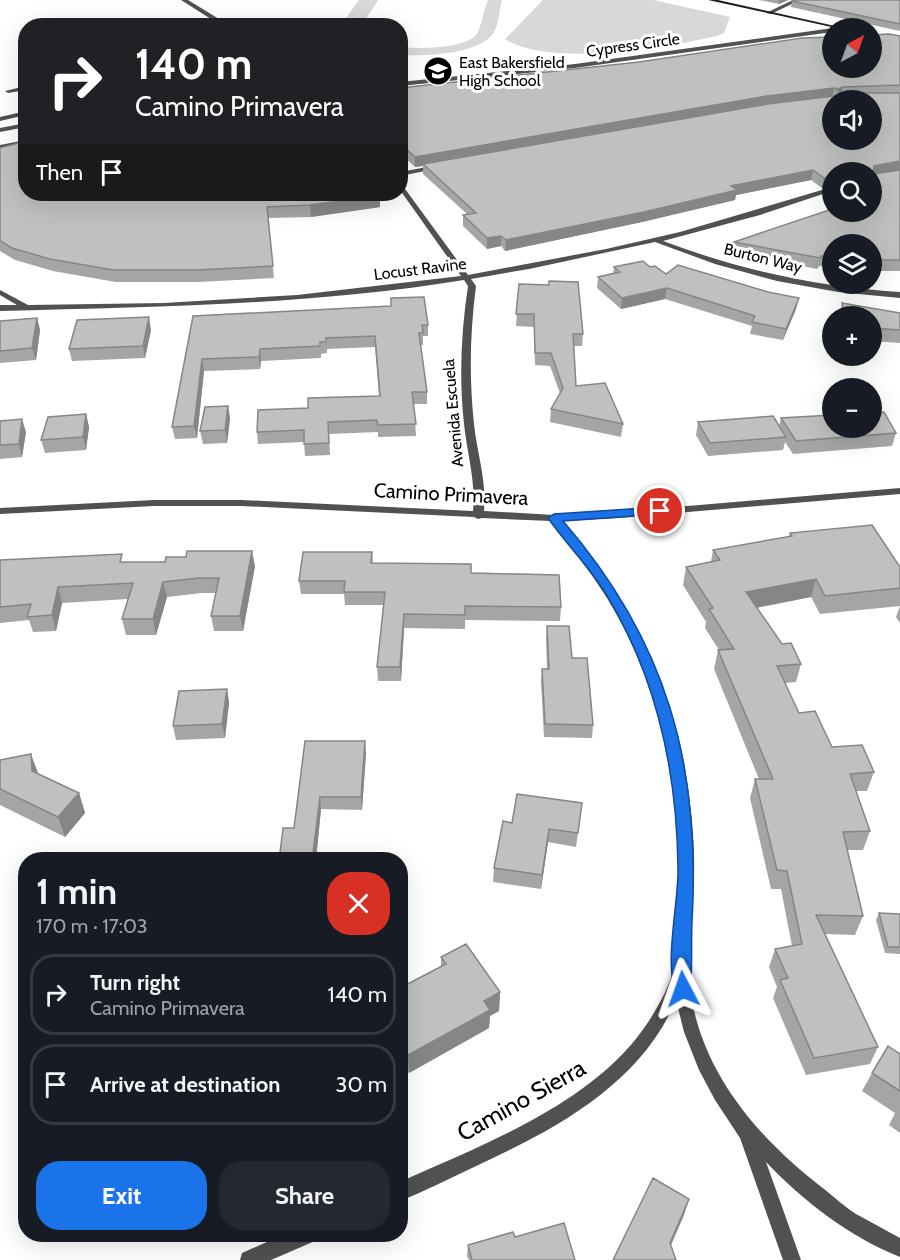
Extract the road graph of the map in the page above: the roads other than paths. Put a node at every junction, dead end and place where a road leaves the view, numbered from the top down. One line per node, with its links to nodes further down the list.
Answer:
1 (184, 0): 5 (street)
2 (711, 0): 4 (street)
3 (797, 0): 4 (street)
4 (769, 13): 6 (street)
5 (214, 18)
6 (822, 24)
7 (822, 31): 8 (street, Cypress Circle)
8 (408, 83)
9 (18, 90): 10 (street)
10 (8, 92)
11 (18, 115): 12 (street)
12 (0, 119)
13 (18, 127): 14 (street)
14 (0, 130)
15 (18, 144): 16 (street)
16 (0, 147)
17 (448, 165): 18 (street)
18 (408, 172)
19 (822, 192): 21 (street, Locust Ravine)
20 (408, 195): 22 (street, Avenida Escuela)
21 (659, 242): 22 (street, Locust Ravine); 24 (street, Burton Way)
22 (466, 278): 25 (street, Locust Ravine); 29 (street, Avenida Escuela)
23 (0, 292): 25 (street)
24 (900, 295)
25 (27, 307): 26 (street, Locust Ravine)
26 (0, 308)
27 (900, 491): 30 (street, Camino Primavera)
28 (0, 511): 29 (street, Camino Primavera)
29 (478, 516): 30 (street, Camino Primavera)
30 (554, 518): 31 (street)
31 (681, 968): 32 (street); 33 (street, Camino Sierra)
32 (744, 1127): 35 (street); 37 (street)
33 (408, 1187)
34 (290, 1242): 36 (street)
35 (900, 1248)
36 (249, 1260)
37 (792, 1260)

